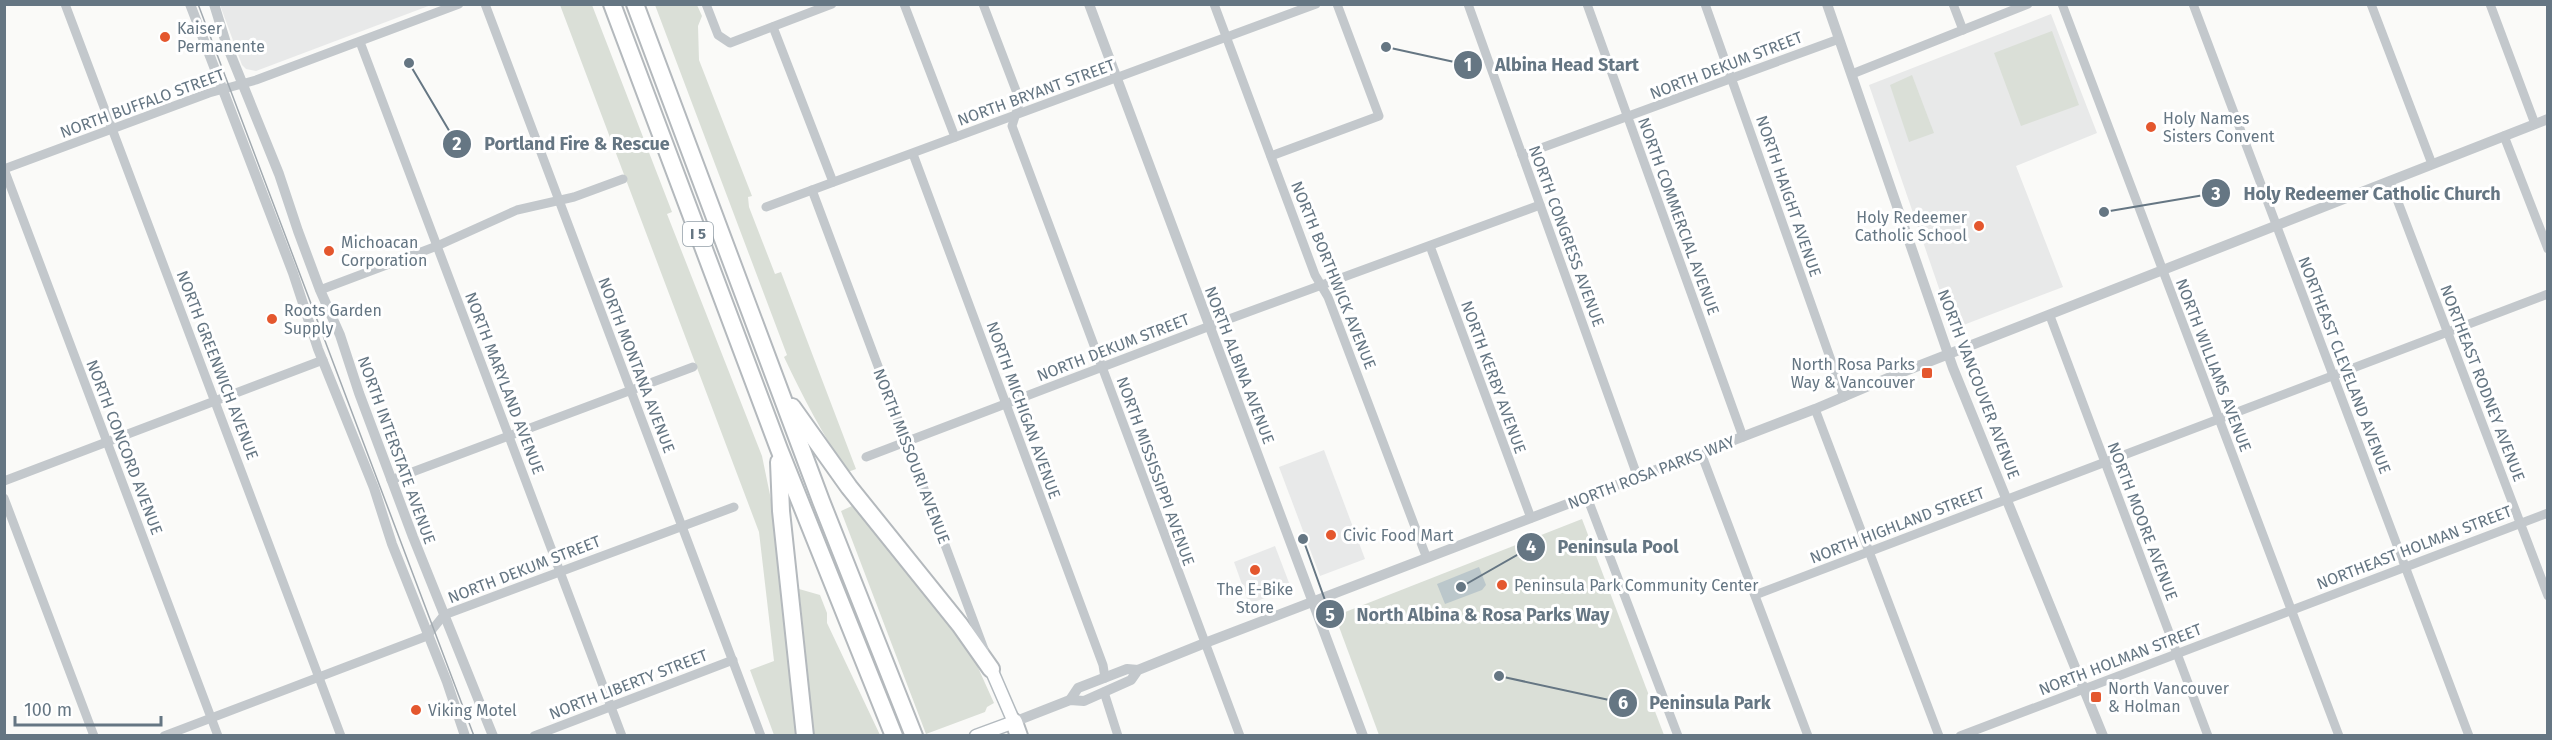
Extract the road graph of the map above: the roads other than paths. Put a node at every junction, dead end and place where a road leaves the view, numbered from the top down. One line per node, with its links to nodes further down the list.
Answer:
1 (65, 4): 43 (street, NORTH GREENWICH AVENUE)
2 (190, 4): 38 (street)
3 (214, 4): 37 (street, NORTH INTERSTATE AVENUE)
4 (459, 4): 33 (street, NORTH BUFFALO STREET)
5 (484, 4): 55 (street, NORTH MONTANA AVENUE)
6 (601, 4): 27 (highway)
7 (635, 4): 30 (highway, I 5)
8 (640, 4): 30 (highway)
9 (706, 4): 28 (street)
10 (832, 4): 28 (street)
11 (904, 4): 45 (street)
12 (983, 4): 39 (street, NORTH MISSISSIPPI AVENUE)
13 (1089, 4): 35 (street, NORTH ALBINA AVENUE)
14 (1214, 4): 31 (street, NORTH BORTHWICK AVENUE)
15 (1316, 4): 31 (street, NORTH BRYANT STREET)
16 (1337, 4): 48 (street)
17 (1468, 4): 47 (street, NORTH CONGRESS AVENUE)
18 (1587, 4): 40 (street, NORTH COMMERCIAL AVENUE)
19 (1705, 4): 36 (street, NORTH HAIGHT AVENUE)
20 (1827, 4): 32 (street, NORTH VANCOUVER AVENUE)
21 (1953, 4): 29 (street)
22 (2028, 4): 29 (street)
23 (2062, 4): 62 (street, NORTH WILLIAMS AVENUE)
24 (2193, 4): 58 (street, NORTHEAST CLEVELAND AVENUE)
25 (2371, 4): 49 (street)
26 (2490, 4): 42 (street)
27 (615, 12): 85 (highway, I 5)
28 (773, 27): 53 (street)
29 (1963, 30): 34 (street)
30 (645, 31): 75 (highway, I 5)
31 (1227, 38): 35 (street, NORTH BRYANT STREET); 48 (street, NORTH BORTHWICK AVENUE)
32 (1839, 39): 34 (street, NORTH VANCOUVER AVENUE); 36 (street, NORTH DEKUM STREET)
33 (360, 42): 37 (street, NORTH BUFFALO STREET); 59 (street, NORTH MARYLAND AVENUE)
34 (1852, 74): 69 (street, NORTH VANCOUVER AVENUE)
35 (1117, 78): 39 (street, NORTH BRYANT STREET); 67 (street, NORTH ALBINA AVENUE)
36 (1731, 78): 40 (street, NORTH DEKUM STREET); 76 (street, NORTH HAIGHT AVENUE)
37 (243, 84): 38 (street, NORTH BUFFALO STREET); 64 (street, NORTH INTERSTATE AVENUE)
38 (222, 89): 43 (street, NORTH BUFFALO STREET); 70 (street)
39 (1015, 115): 45 (street, NORTH BRYANT STREET); 72 (street, NORTH MISSISSIPPI AVENUE)
40 (1628, 117): 47 (street, NORTH DEKUM STREET); 82 (street, NORTH COMMERCIAL AVENUE)
41 (2547, 119): 42 (street, NORTH ROSA PARKS WAY)
42 (2535, 124): 44 (street, NORTH ROSA PARKS WAY)
43 (113, 129): 50 (street, NORTH BUFFALO STREET); 77 (street, NORTH GREENWICH AVENUE)
44 (2504, 136): 49 (street, NORTH ROSA PARKS WAY); 61 (street)
45 (955, 137): 46 (street, NORTH BRYANT STREET)
46 (913, 154): 53 (street, NORTH BRYANT STREET); 78 (street, NORTH MICHIGAN AVENUE)
47 (1522, 155): 56 (street, NORTH CONGRESS AVENUE)
48 (1271, 156): 63 (street, NORTH BORTHWICK AVENUE)
49 (2432, 164): 52 (street, NORTH ROSA PARKS WAY)
50 (5, 169): 84 (street, NORTH CONCORD AVENUE)
51 (623, 179): 55 (street)
52 (2390, 181): 58 (street, NORTH ROSA PARKS WAY); 68 (street, NORTHEAST RODNEY AVENUE)
53 (833, 182): 54 (street, NORTH BRYANT STREET)
54 (812, 190): 57 (street, NORTH BRYANT STREET); 83 (street, NORTH MISSOURI AVENUE)
55 (559, 200): 59 (street); 74 (street, NORTH MONTANA AVENUE)
56 (1540, 205): 60 (street, NORTH DEKUM STREET); 89 (street, NORTH CONGRESS AVENUE)
57 (766, 207)
58 (2276, 225): 62 (street, NORTH ROSA PARKS WAY); 73 (street, NORTHEAST CLEVELAND AVENUE)
59 (438, 246): 64 (street); 81 (street, NORTH MARYLAND AVENUE)
60 (1430, 246): 63 (street, NORTH DEKUM STREET); 97 (street, NORTH KERBY AVENUE)
61 (2547, 249)
62 (2163, 272): 66 (street, NORTH ROSA PARKS WAY); 80 (street, NORTH WILLIAMS AVENUE)
63 (1321, 285): 67 (street, NORTH DEKUM STREET); 101 (street, NORTH BORTHWICK AVENUE)
64 (320, 290): 90 (street, NORTH INTERSTATE AVENUE)
65 (2547, 294): 68 (street, NORTH HIGHLAND STREET)
66 (2050, 316): 69 (street, NORTH ROSA PARKS WAY); 88 (street, NORTH MOORE AVENUE)
67 (1210, 326): 72 (street, NORTH DEKUM STREET); 106 (street, NORTH ALBINA AVENUE)
68 (2448, 332): 73 (street, NORTH HIGHLAND STREET); 98 (street, NORTHEAST RODNEY AVENUE)
69 (1948, 354): 76 (street, NORTH ROSA PARKS WAY); 94 (street, NORTH VANCOUVER AVENUE)
70 (323, 360): 77 (street); 109 (street)
71 (693, 367): 74 (street)
72 (1101, 368): 78 (street, NORTH DEKUM STREET); 110 (street, NORTH MISSISSIPPI AVENUE)
73 (2334, 376): 80 (street, NORTH HIGHLAND STREET); 102 (street, NORTHEAST CLEVELAND AVENUE)
74 (631, 390): 81 (street); 99 (street, NORTH MONTANA AVENUE)
75 (780, 392): 113 (highway); 134 (highway, I 5)
76 (1844, 397): 79 (street, NORTH ROSA PARKS WAY)
77 (216, 401): 84 (street); 115 (street, NORTH GREENWICH AVENUE)
78 (1006, 405): 83 (street, NORTH DEKUM STREET); 116 (street, NORTH MICHIGAN AVENUE)
79 (1815, 409): 82 (street, NORTH ROSA PARKS WAY); 100 (street)
80 (2219, 419): 88 (street, NORTH HIGHLAND STREET); 107 (street, NORTH WILLIAMS AVENUE)
81 (508, 436): 90 (street); 103 (street, NORTH MARYLAND AVENUE)
82 (1743, 437): 86 (street, NORTH ROSA PARKS WAY)
83 (907, 441): 87 (street, NORTH DEKUM STREET); 113 (street, NORTH MISSOURI AVENUE)
84 (108, 442): 91 (street); 121 (street, NORTH CONCORD AVENUE)
85 (779, 449): 132 (highway); 133 (highway, I 5)
86 (1701, 453): 89 (street, NORTH ROSA PARKS WAY); 104 (street)
87 (866, 457)
88 (2105, 462): 94 (street, NORTH HIGHLAND STREET); 111 (street, NORTH MOORE AVENUE)
89 (1638, 478): 92 (street, NORTH ROSA PARKS WAY)
90 (391, 480): 108 (street, NORTH INTERSTATE AVENUE)
91 (4, 481)
92 (1587, 497): 97 (street, NORTH ROSA PARKS WAY); 139 (street)
93 (4, 498): 123 (street)
94 (2008, 499): 100 (street, NORTH HIGHLAND STREET); 117 (street, NORTH VANCOUVER AVENUE)
95 (734, 507): 99 (street, NORTH DEKUM STREET)
96 (2547, 513): 98 (street, NORTHEAST HOLMAN STREET)
97 (1531, 518): 101 (street, NORTH ROSA PARKS WAY)
98 (2520, 523): 102 (street, NORTHEAST HOLMAN STREET); 105 (street, NORTHEAST RODNEY AVENUE)
99 (682, 526): 103 (street, NORTH DEKUM STREET); 112 (street, NORTH MONTANA AVENUE)
100 (1869, 551): 104 (street, NORTH HIGHLAND STREET); 141 (street)
101 (1426, 556): 106 (street, NORTH ROSA PARKS WAY)
102 (2406, 567): 107 (street, NORTHEAST HOLMAN STREET); 146 (street, NORTHEAST CLEVELAND AVENUE)
103 (560, 572): 108 (street, NORTH DEKUM STREET); 120 (street, NORTH MARYLAND AVENUE)
104 (1755, 595): 140 (street)
105 (2547, 596)
106 (1314, 603): 110 (street, NORTH ROSA PARKS WAY); 138 (street, NORTH ALBINA AVENUE)
107 (2291, 610): 111 (street, NORTH HOLMAN STREET); 145 (street, NORTH WILLIAMS AVENUE)
108 (444, 615): 109 (street, NORTH DEKUM STREET); 128 (street, NORTH INTERSTATE AVENUE)
109 (427, 636): 115 (street, NORTH DEKUM STREET); 127 (street)
110 (1204, 643): 114 (street, NORTH ROSA PARKS WAY); 137 (street, NORTH MISSISSIPPI AVENUE)
111 (2177, 653): 117 (street, NORTH HOLMAN STREET); 144 (street, NORTH MOORE AVENUE)
112 (733, 660): 120 (street, NORTH LIBERTY STREET); 131 (street, NORTH MONTANA AVENUE)
113 (991, 669): 122 (main road, NORTH MISSOURI AVENUE)
114 (1138, 670): 116 (street, NORTH ROSA PARKS WAY); 118 (street, NORTH ROSA PARKS WAY)
115 (319, 678): 121 (street, NORTH DEKUM STREET); 126 (street, NORTH GREENWICH AVENUE)
116 (1105, 678): 119 (street, NORTH ROSA PARKS WAY)
117 (2084, 688): 142 (street, NORTH HOLMAN STREET); 143 (street, NORTH VANCOUVER AVENUE)
118 (1104, 692): 119 (street, NORTH ROSA PARKS WAY); 136 (street)
119 (1070, 700): 122 (street, NORTH ROSA PARKS WAY)
120 (611, 706): 129 (street, NORTH LIBERTY STREET); 130 (street, NORTH MARYLAND AVENUE)
121 (211, 718): 124 (street, NORTH DEKUM STREET); 125 (street, NORTH CONCORD AVENUE)
122 (1016, 728): 135 (main road, NORTH ROSA PARKS WAY)
123 (94, 735)
124 (164, 735)
125 (218, 735)
126 (341, 735)
127 (465, 735)
128 (493, 735)
129 (534, 735)
130 (622, 735)
131 (761, 735)
132 (805, 735)
133 (894, 735)
134 (914, 735)
135 (976, 735)
136 (1118, 735)
137 (1240, 735)
138 (1364, 735)
139 (1678, 735)
140 (1808, 735)
141 (1939, 735)
142 (1959, 735)
143 (2103, 735)
144 (2208, 735)
145 (2339, 735)
146 (2469, 735)

